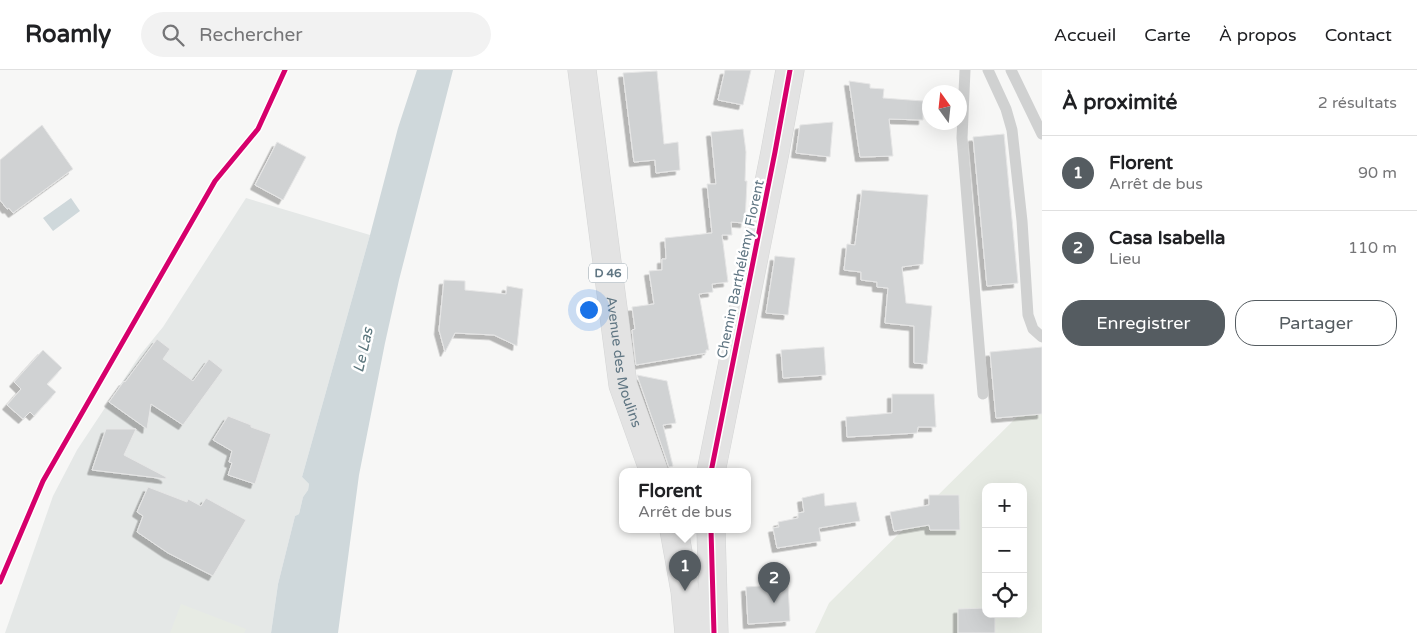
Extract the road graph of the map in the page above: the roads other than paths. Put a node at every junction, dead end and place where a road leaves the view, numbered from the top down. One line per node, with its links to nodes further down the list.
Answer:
1 (582, 70): 9 (main road, Avenue des Moulins / D 46)
2 (790, 70): 10 (main road, Chemin Barthélémy Florent)
3 (965, 70): 8 (lane)
4 (988, 70): 7 (lane)
5 (1011, 70): 6 (lane)
6 (1042, 134)
7 (1042, 337)
8 (983, 394)
9 (653, 468)
10 (712, 468)
11 (675, 533): 13 (main road)
12 (711, 533): 14 (main road)
13 (689, 633)
14 (714, 633)

